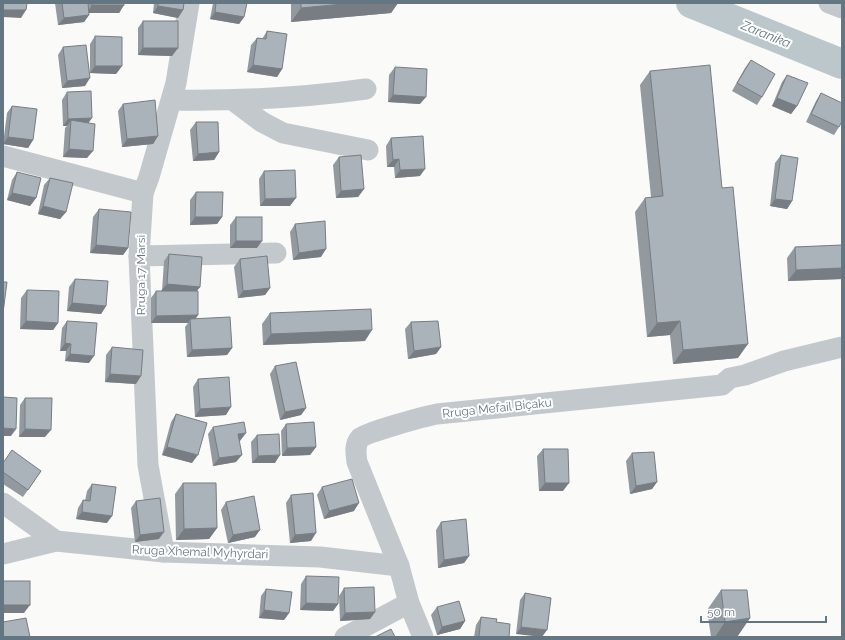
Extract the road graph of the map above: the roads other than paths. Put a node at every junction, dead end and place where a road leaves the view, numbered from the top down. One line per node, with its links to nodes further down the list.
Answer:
1 (189, 3): 5 (street, Rruga 17 Marsi)
2 (829, 3): 3 (street)
3 (842, 8)
4 (366, 89): 6 (street)
5 (172, 100): 6 (street); 9 (street, Rruga 17 Marsi)
6 (234, 101): 7 (street)
7 (368, 150)
8 (3, 156): 9 (street)
9 (143, 193): 11 (street, Rruga 17 Marsi)
10 (276, 253): 11 (street)
11 (139, 256): 15 (street, Rruga 17 Marsi)
12 (842, 347): 17 (street, Rruga Mefail Biçaku)
13 (3, 503): 14 (street)
14 (56, 541): 15 (street, Rruga Xhemal Myhyrdari); 16 (street, Rruga Xhemal Myhyrdari)
15 (164, 552): 17 (street, Rruga Xhemal Myhyrdari)
16 (3, 554)
17 (399, 566): 18 (street, Rruga Mefail Biçaku)
18 (408, 603): 19 (street); 20 (street, Rruga Mefail Biçaku)
19 (345, 637)
20 (423, 637)

